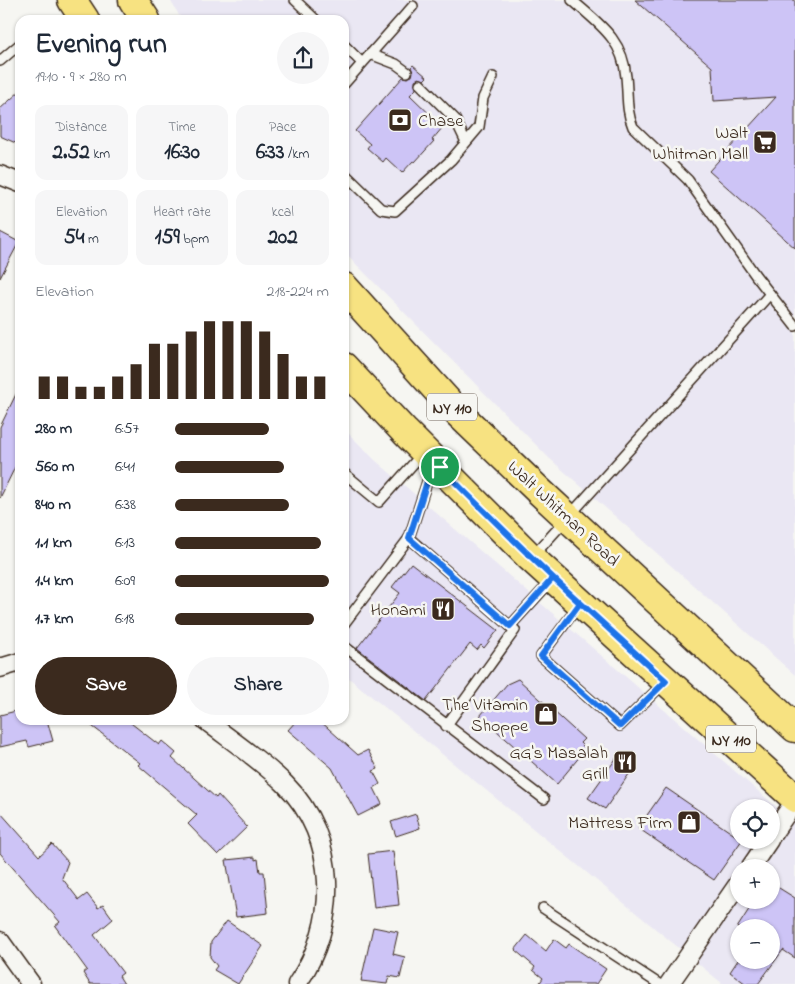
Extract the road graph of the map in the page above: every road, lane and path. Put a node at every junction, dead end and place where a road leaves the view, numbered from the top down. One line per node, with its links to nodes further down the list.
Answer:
1 (72, 0): 6 (main road)
2 (133, 0): 7 (main road)
3 (294, 0): 8 (lane)
4 (572, 0): 23 (lane)
5 (413, 6): 11 (lane)
6 (82, 15)
7 (143, 15)
8 (310, 15)
9 (15, 48): 12 (lane)
10 (349, 50): 13 (lane)
11 (370, 54): 13 (lane); 14 (lane)
12 (0, 61)
13 (362, 62): 16 (lane)
14 (407, 72)
15 (493, 77): 18 (lane)
16 (349, 78)
17 (420, 84): 18 (lane)
18 (466, 142): 20 (lane)
19 (0, 174): 21 (street)
20 (349, 179)
21 (15, 181)
22 (349, 293): 25 (main road, Walt Whitman Road / NY 110)
23 (770, 294): 26 (lane); 30 (lane)
24 (349, 301): 25 (main road)
25 (375, 324): 30 (main road, Walt Whitman Road / NY 110)
26 (795, 326)
27 (349, 372): 28 (main road, NY 110)
28 (432, 460): 29 (lane); 31 (lane); 32 (main road, NY 110)
29 (349, 477)
30 (568, 518): 32 (lane); 43 (main road, Walt Whitman Road / NY 110)
31 (409, 538): 35 (lane); 36 (lane)
32 (531, 558): 33 (main road, NY 110)
33 (553, 578): 34 (main road, NY 110); 36 (lane)
34 (580, 603): 40 (main road, NY 110); 40 (lane)
35 (349, 617)
36 (510, 626): 42 (lane)
37 (349, 650): 42 (lane)
38 (15, 664): 39 (street)
39 (0, 668)
40 (666, 681): 45 (main road, NY 110)
41 (211, 725): 51 (street)
42 (446, 726): 44 (lane)
43 (795, 728)
44 (544, 799)
45 (795, 800): 46 (street)
46 (780, 822)
47 (730, 896): 53 (street)
48 (543, 908): 52 (lane)
49 (0, 941): 50 (street)
50 (31, 984)
51 (297, 984)
52 (659, 984)
53 (669, 984)

